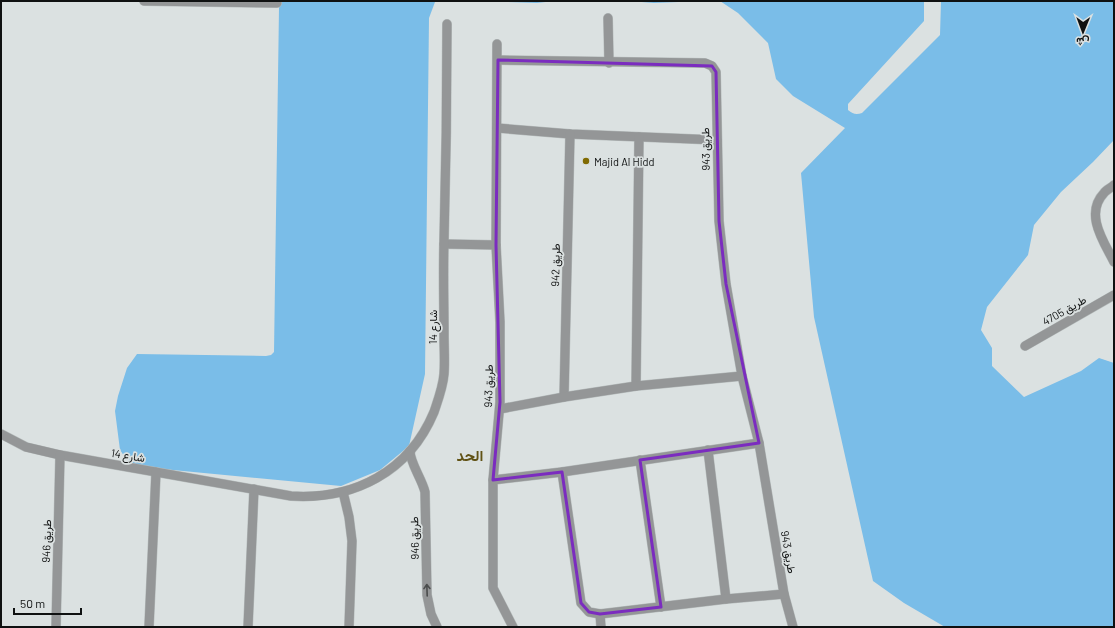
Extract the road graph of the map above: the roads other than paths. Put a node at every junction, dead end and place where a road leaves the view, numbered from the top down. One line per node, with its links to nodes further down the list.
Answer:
1 (144, 1): 2 (street)
2 (277, 3)
3 (608, 18): 7 (street)
4 (447, 24): 13 (street, شارع 14)
5 (497, 44): 6 (street, طريق 943)
6 (498, 60): 7 (street, طريق 943); 8 (street, طريق 943)
7 (609, 63): 11 (street, طريق 943)
8 (497, 128): 9 (street); 14 (street, طريق 943)
9 (570, 134): 10 (street); 20 (street, طريق 942)
10 (639, 137): 11 (street); 19 (street)
11 (717, 140): 18 (street, طريق 943)
12 (1114, 185): 15 (street)
13 (444, 244): 14 (street); 25 (street, شارع 14)
14 (496, 245): 21 (street, طريق 943)
15 (1114, 262)
16 (1114, 295): 17 (street, طريق 4705)
17 (1025, 346)
18 (742, 376): 19 (street); 23 (street, طريق 943)
19 (636, 386): 20 (street)
20 (564, 397): 21 (street)
21 (500, 409): 30 (street, طريق 943)
22 (1, 434): 26 (street, شارع 14)
23 (759, 443): 24 (street); 33 (street, طريق 943)
24 (708, 450): 27 (street); 34 (street)
25 (410, 451): 32 (street, شارع 14); 41 (street, طريق 946, one-way to 25)
26 (60, 455): 28 (street, شارع 14); 37 (street, طريق 946)
27 (640, 460): 29 (street); 35 (street)
28 (156, 472): 31 (street, شارع 14); 38 (street)
29 (562, 472): 30 (street); 36 (street)
30 (493, 480): 42 (street, طريق 943)
31 (254, 489): 32 (street, شارع 14); 39 (street)
32 (342, 492): 40 (street)
33 (784, 594): 34 (street); 44 (street, طريق 943)
34 (726, 598): 35 (street)
35 (661, 607): 36 (street)
36 (600, 614): 43 (street)
37 (56, 627)
38 (149, 627)
39 (248, 627)
40 (348, 627)
41 (437, 627)
42 (513, 627)
43 (601, 627)
44 (792, 627)

